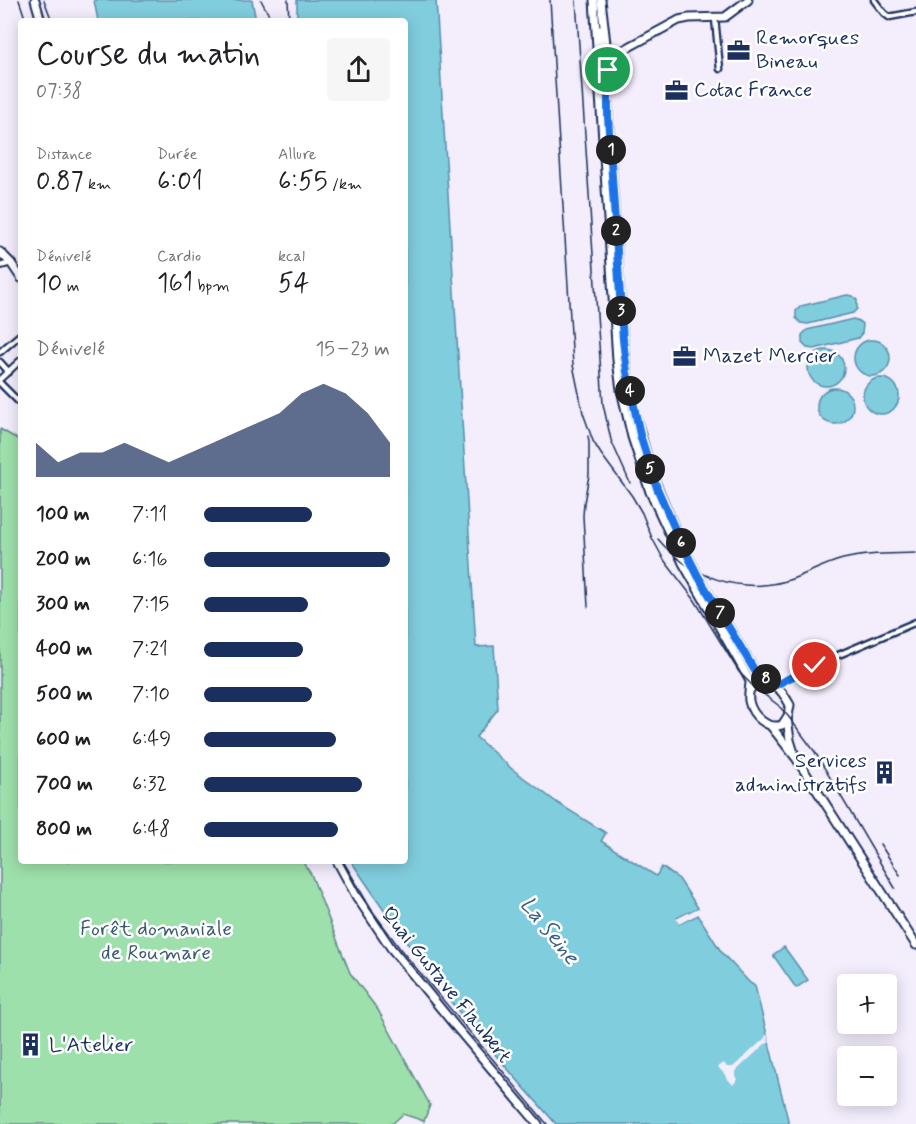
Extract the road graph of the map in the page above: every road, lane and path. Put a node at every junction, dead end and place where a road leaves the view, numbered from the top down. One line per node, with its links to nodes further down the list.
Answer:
1 (35, 0): 7 (main road)
2 (594, 0): 9 (main road)
3 (601, 0): 9 (main road)
4 (748, 0): 8 (main road)
5 (874, 0): 6 (street)
6 (916, 12)
7 (40, 18)
8 (713, 18): 9 (main road); 10 (street)
9 (603, 58): 19 (main road); 23 (main road)
10 (720, 69)
11 (0, 252): 12 (main road)
12 (10, 263): 13 (street); 14 (main road)
13 (0, 266)
14 (18, 274)
15 (18, 337): 16 (street)
16 (0, 352)
17 (0, 362): 20 (street)
18 (18, 363): 20 (street)
19 (618, 366): 23 (main road); 24 (main road)
20 (9, 372): 21 (street)
21 (0, 381): 22 (street)
22 (18, 401)
23 (635, 423): 24 (main road); 26 (main road)
24 (632, 437): 27 (main road)
25 (916, 622): 26 (street)
26 (772, 683): 27 (main road); 28 (main road)
27 (750, 690): 29 (main road)
28 (788, 718): 29 (main road); 30 (main road)
29 (771, 726): 30 (main road)
30 (796, 758): 32 (main road)
31 (339, 864): 33 (main road, Quai Gustave Flaubert)
32 (916, 945)
33 (538, 1124)

